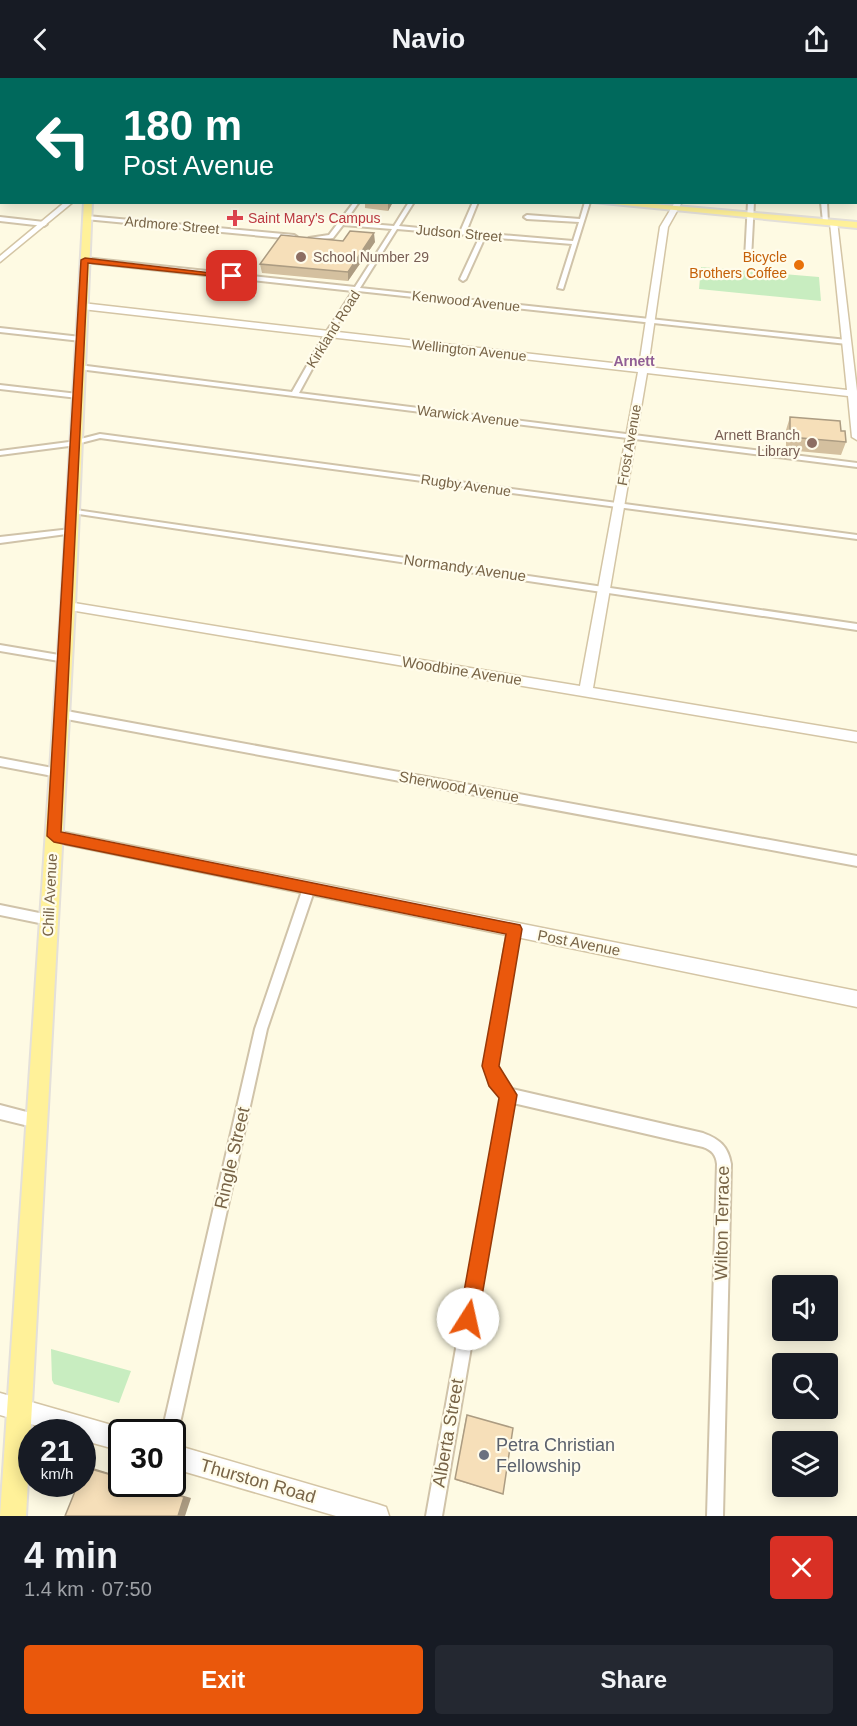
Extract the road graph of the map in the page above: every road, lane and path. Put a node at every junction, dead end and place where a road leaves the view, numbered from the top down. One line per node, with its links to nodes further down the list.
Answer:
1 (68, 204): 18 (street)
2 (88, 204): 13 (main road, Chili Avenue)
3 (356, 204): 17 (street)
4 (411, 204): 20 (street, Kirkland Road)
5 (476, 204): 21 (street)
6 (587, 204): 15 (street)
7 (637, 204): 10 (main road)
8 (752, 204): 11 (street)
9 (825, 204): 16 (street)
10 (677, 206): 11 (main road); 31 (street, Frost Avenue)
11 (751, 216): 16 (main road); 24 (street)
12 (526, 217): 15 (street)
13 (87, 218): 17 (street, Ardmore Street); 26 (main road, Chili Avenue)
14 (0, 219): 18 (street)
15 (582, 222): 23 (street)
16 (830, 222): 19 (main road); 35 (street)
17 (342, 223): 20 (street, Judson Street)
18 (44, 224): 25 (street)
19 (857, 225)
20 (396, 227): 21 (street, Judson Street); 29 (street, Kirkland Road)
21 (462, 234): 22 (street, Judson Street)
22 (483, 236): 23 (street, Judson Street); 27 (street)
23 (575, 243): 28 (street)
24 (748, 259)
25 (0, 260)
26 (85, 260): 29 (street, Kenwood Avenue); 30 (main road, Chili Avenue)
27 (463, 279)
28 (561, 288)
29 (358, 290): 31 (street, Kenwood Avenue); 33 (street, Kirkland Road)
30 (82, 306): 33 (street, Wellington Avenue); 34 (main road, Chili Avenue)
31 (649, 320): 35 (street, Kenwood Avenue); 37 (street, Frost Avenue)
32 (0, 330): 34 (street)
33 (328, 334): 37 (street, Wellington Avenue); 40 (street, Kirkland Road)
34 (81, 339): 36 (main road, Chili Avenue)
35 (847, 342): 39 (street)
36 (79, 368): 40 (street, Warwick Avenue); 41 (main road, Chili Avenue)
37 (643, 369): 39 (street, Wellington Avenue); 42 (street, Frost Avenue)
38 (0, 387): 41 (street)
39 (855, 393): 43 (street)
40 (294, 395): 42 (street, Warwick Avenue)
41 (78, 396): 44 (main road, Chili Avenue)
42 (631, 436): 46 (street, Warwick Avenue); 47 (street, Frost Avenue)
43 (857, 437)
44 (75, 441): 45 (street, Rugby Avenue); 47 (street, Rugby Avenue); 48 (main road, Chili Avenue)
45 (0, 453)
46 (857, 465)
47 (618, 506): 50 (street, Rugby Avenue); 52 (street, Frost Avenue)
48 (72, 511): 49 (main road, Chili Avenue); 52 (street, Normandy Avenue)
49 (71, 531): 51 (street); 53 (main road, Chili Avenue)
50 (857, 537)
51 (0, 540)
52 (604, 588): 54 (street, Normandy Avenue); 57 (street, Frost Avenue)
53 (68, 606): 56 (main road, Chili Avenue); 57 (street, Woodbine Avenue)
54 (857, 627)
55 (0, 648): 56 (street)
56 (64, 659): 58 (main road, Chili Avenue)
57 (586, 691): 59 (street, Woodbine Avenue)
58 (61, 714): 61 (main road, Chili Avenue); 63 (street, Sherwood Avenue)
59 (857, 737)
60 (0, 762): 61 (street)
61 (58, 773): 62 (main road, Chili Avenue)
62 (54, 836): 64 (street, Post Avenue); 66 (main road, Chili Avenue)
63 (857, 861)
64 (309, 888): 67 (street, Post Avenue); 73 (street, Ringle Street)
65 (0, 910): 66 (street)
66 (49, 920): 71 (main road, Chili Avenue)
67 (514, 929): 68 (street, Post Avenue); 69 (street)
68 (857, 999)
69 (508, 1095): 78 (street, Alberta Street); 79 (street, Wilton Terrace)
70 (0, 1112): 71 (street)
71 (37, 1121): 72 (main road, Chili Avenue)
72 (9, 1407): 74 (street); 76 (main road, Chili Avenue)
73 (173, 1419)
74 (108, 1436)
75 (186, 1460): 77 (street, Thurston Road)
76 (13, 1516)
77 (377, 1516)
78 (434, 1516)
79 (715, 1516)

